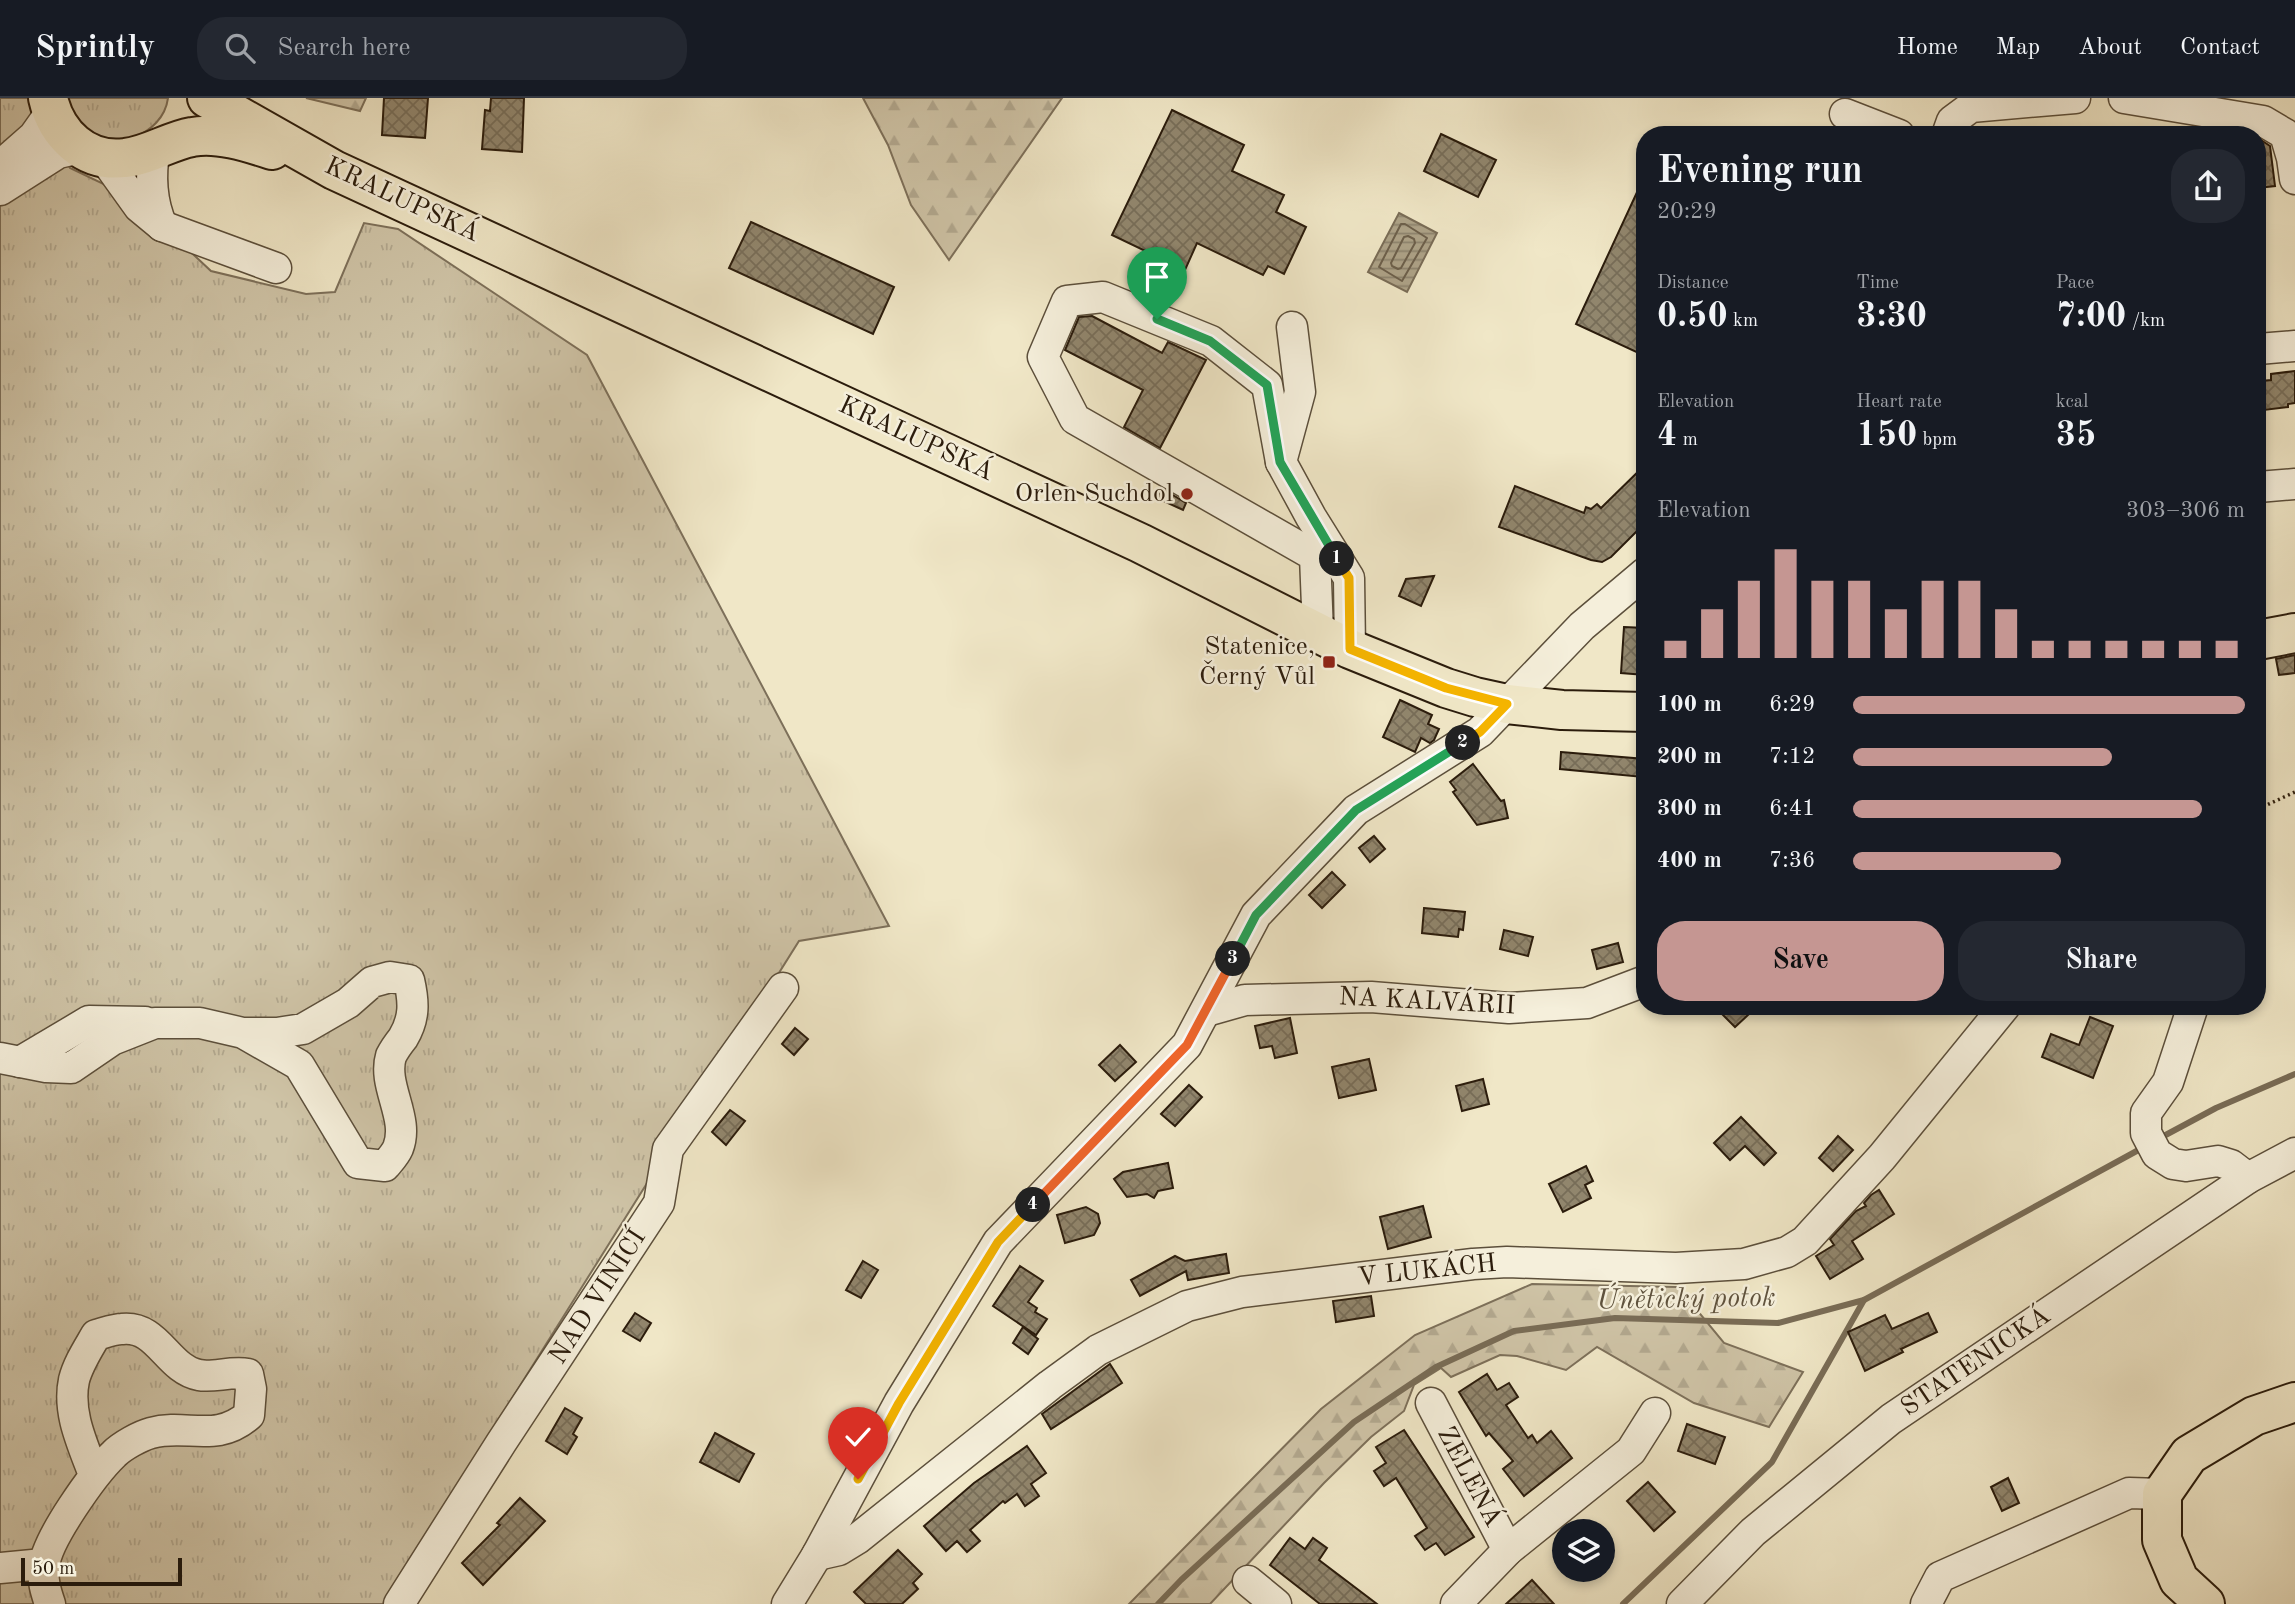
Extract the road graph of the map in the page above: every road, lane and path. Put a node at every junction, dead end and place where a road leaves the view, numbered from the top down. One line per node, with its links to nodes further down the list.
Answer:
1 (187, 98): 9 (main road)
2 (207, 98): 12 (main road, KRALUPSKÁ)
3 (2075, 98): 8 (street)
4 (2124, 98): 13 (street)
5 (49, 105): 10 (main road); 11 (street)
6 (1845, 114): 7 (street)
7 (1876, 126)
8 (1950, 126)
9 (155, 148): 10 (main road); 12 (main road); 15 (street)
10 (87, 151): 14 (street); 15 (street)
11 (0, 166)
12 (334, 170): 26 (main road, KRALUPSKÁ)
13 (2295, 179)
14 (0, 190)
15 (162, 226): 16 (street)
16 (276, 268)
17 (1292, 327): 20 (street)
18 (2295, 346): 19 (street)
19 (2266, 348)
20 (1280, 462): 26 (street); 26 (street)
21 (2295, 484): 22 (street)
22 (2266, 486)
23 (1636, 581): 27 (street)
24 (2295, 633): 25 (main road)
25 (2266, 638)
26 (1334, 641): 27 (main road, KRALUPSKÁ)
27 (1507, 704): 28 (main road, KRALUPSKÁ); 33 (street)
28 (1636, 712)
29 (2295, 792): 30 (path)
30 (2266, 805)
31 (1636, 984): 33 (street, NA KALVÁRII)
32 (783, 988): 51 (street, NAD VINICÍ)
33 (1206, 1011): 46 (street)
34 (1998, 1015): 46 (street, V LUKÁCH)
35 (2190, 1015): 39 (street)
36 (243, 1033): 36 (street); 37 (street)
37 (10, 1060)
38 (2295, 1153): 39 (street, STATENICKÁ)
39 (2248, 1178): 55 (street, STATENICKÁ)
40 (2295, 1402): 44 (main road)
41 (1431, 1403): 45 (street, ZELENÁ)
42 (1655, 1413): 45 (street, ZELENÁ)
43 (94, 1475): 43 (street); 47 (street)
44 (2162, 1494): 56 (street); 57 (main road)
45 (1508, 1550): 54 (street, ZELENÁ)
46 (817, 1555): 52 (street)
47 (44, 1564): 48 (street); 50 (street)
48 (0, 1568)
49 (1248, 1581): 53 (street)
50 (50, 1604)
51 (399, 1604)
52 (787, 1604)
53 (1276, 1604)
54 (1456, 1604)
55 (1682, 1604)
56 (1926, 1604)
57 (2205, 1604)

